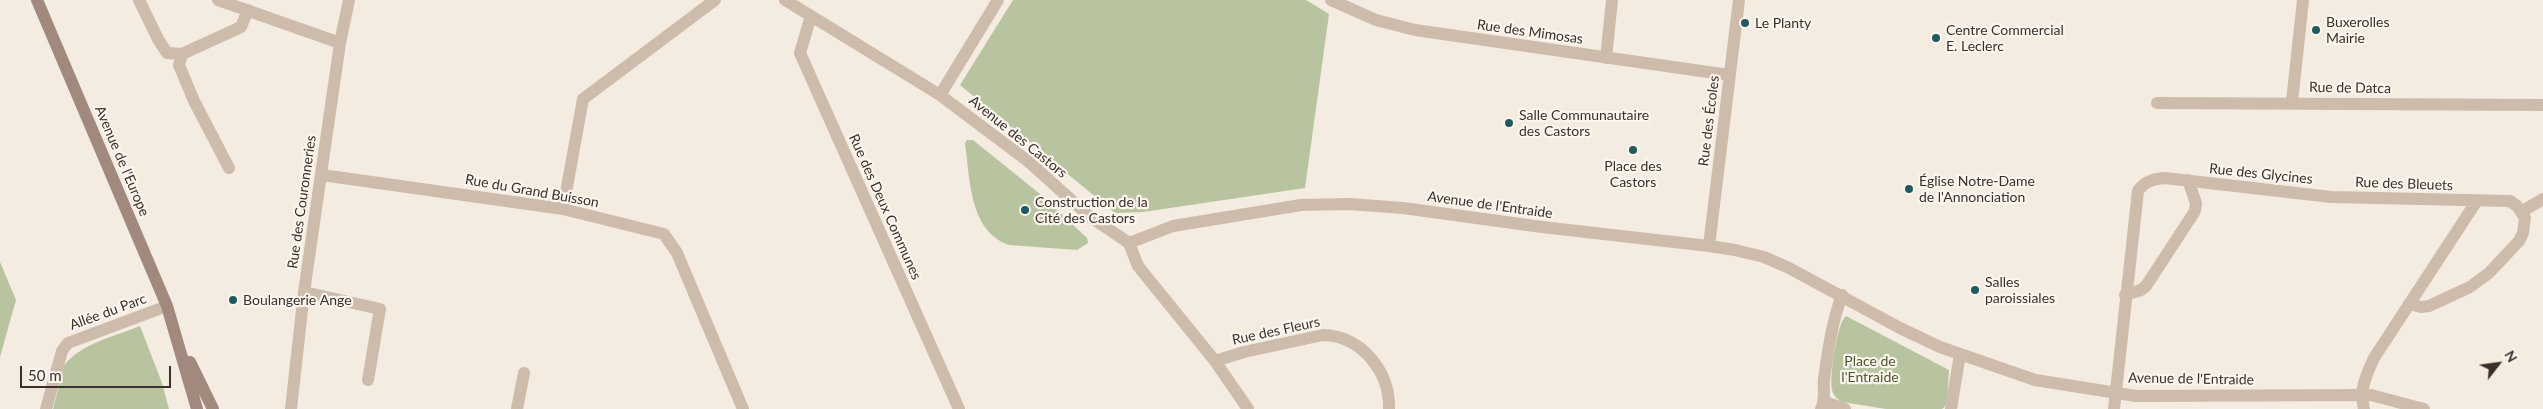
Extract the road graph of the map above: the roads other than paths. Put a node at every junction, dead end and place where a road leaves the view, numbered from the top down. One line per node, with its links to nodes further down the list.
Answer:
1 (37, 0): 36 (main road, Avenue de l'Europe)
2 (139, 0): 15 (street)
3 (218, 0): 12 (street)
4 (349, 0): 14 (street, Rue des Couronneries)
5 (715, 0): 28 (street)
6 (785, 0): 13 (street, Avenue des Castors)
7 (998, 0): 18 (street)
8 (1331, 0): 16 (street, Rue des Mimosas)
9 (1612, 0): 16 (street)
10 (1739, 0): 17 (street, Rue des Écoles)
11 (2304, 0): 19 (street)
12 (248, 10): 14 (street); 15 (street)
13 (811, 16): 18 (street, Avenue des Castors); 51 (street, Rue des Deux Communes)
14 (340, 43): 23 (street, Rue des Couronneries)
15 (182, 54): 22 (street)
16 (1606, 58): 17 (street, Rue des Mimosas)
17 (1729, 75): 31 (street, Rue des Écoles)
18 (940, 94): 30 (street, Avenue des Castors)
19 (2292, 102): 20 (street, Rue de Datca); 21 (street, Rue de Datca)
20 (2157, 103)
21 (2543, 105)
22 (229, 168)
23 (322, 175): 28 (street, Rue du Grand Buisson); 32 (street, Rue des Couronneries)
24 (2188, 180): 25 (street, Rue des Glycines); 33 (street, Rue des Glycines); 33 (street, Rue des Glycines)
25 (2331, 197): 27 (street, Rue des Bleuets)
26 (2543, 199): 29 (street)
27 (2476, 202): 29 (street, Rue des Bleuets); 35 (street)
28 (562, 209): 50 (street, Rue du Grand Buisson)
29 (2521, 212): 35 (street)
30 (1129, 242): 31 (street, Avenue de l'Entraide); 39 (street)
31 (1709, 246): 34 (street, Avenue de l'Entraide)
32 (304, 292): 41 (street); 48 (street, Rue des Couronneries)
33 (2126, 294): 42 (street, Rue des Glycines)
34 (1842, 295): 38 (street, Avenue de l'Entraide); 44 (street)
35 (2409, 304): 43 (street)
36 (167, 306): 37 (main road, Avenue de l'Europe); 45 (street, Allée du Parc)
37 (177, 335): 46 (main road, Avenue de l'Europe); 47 (main road, Avenue de l'Europe)
38 (1960, 354): 42 (street, Avenue de l'Entraide); 55 (street)
39 (1215, 361): 52 (street); 53 (street, Rue des Fleurs)
40 (524, 373): 49 (street)
41 (368, 380)
42 (2114, 392): 43 (street, Avenue de l'Entraide); 56 (street, Rue des Glycines)
43 (2360, 395): 57 (street); 58 (street, Avenue de l'Entraide)
44 (1823, 405): 54 (street)
45 (46, 409)
46 (196, 409)
47 (213, 409)
48 (291, 409)
49 (517, 409)
50 (743, 409)
51 (958, 409)
52 (1247, 409)
53 (1389, 409)
54 (1845, 409)
55 (1951, 409)
56 (2114, 409)
57 (2364, 409)
58 (2424, 409)

